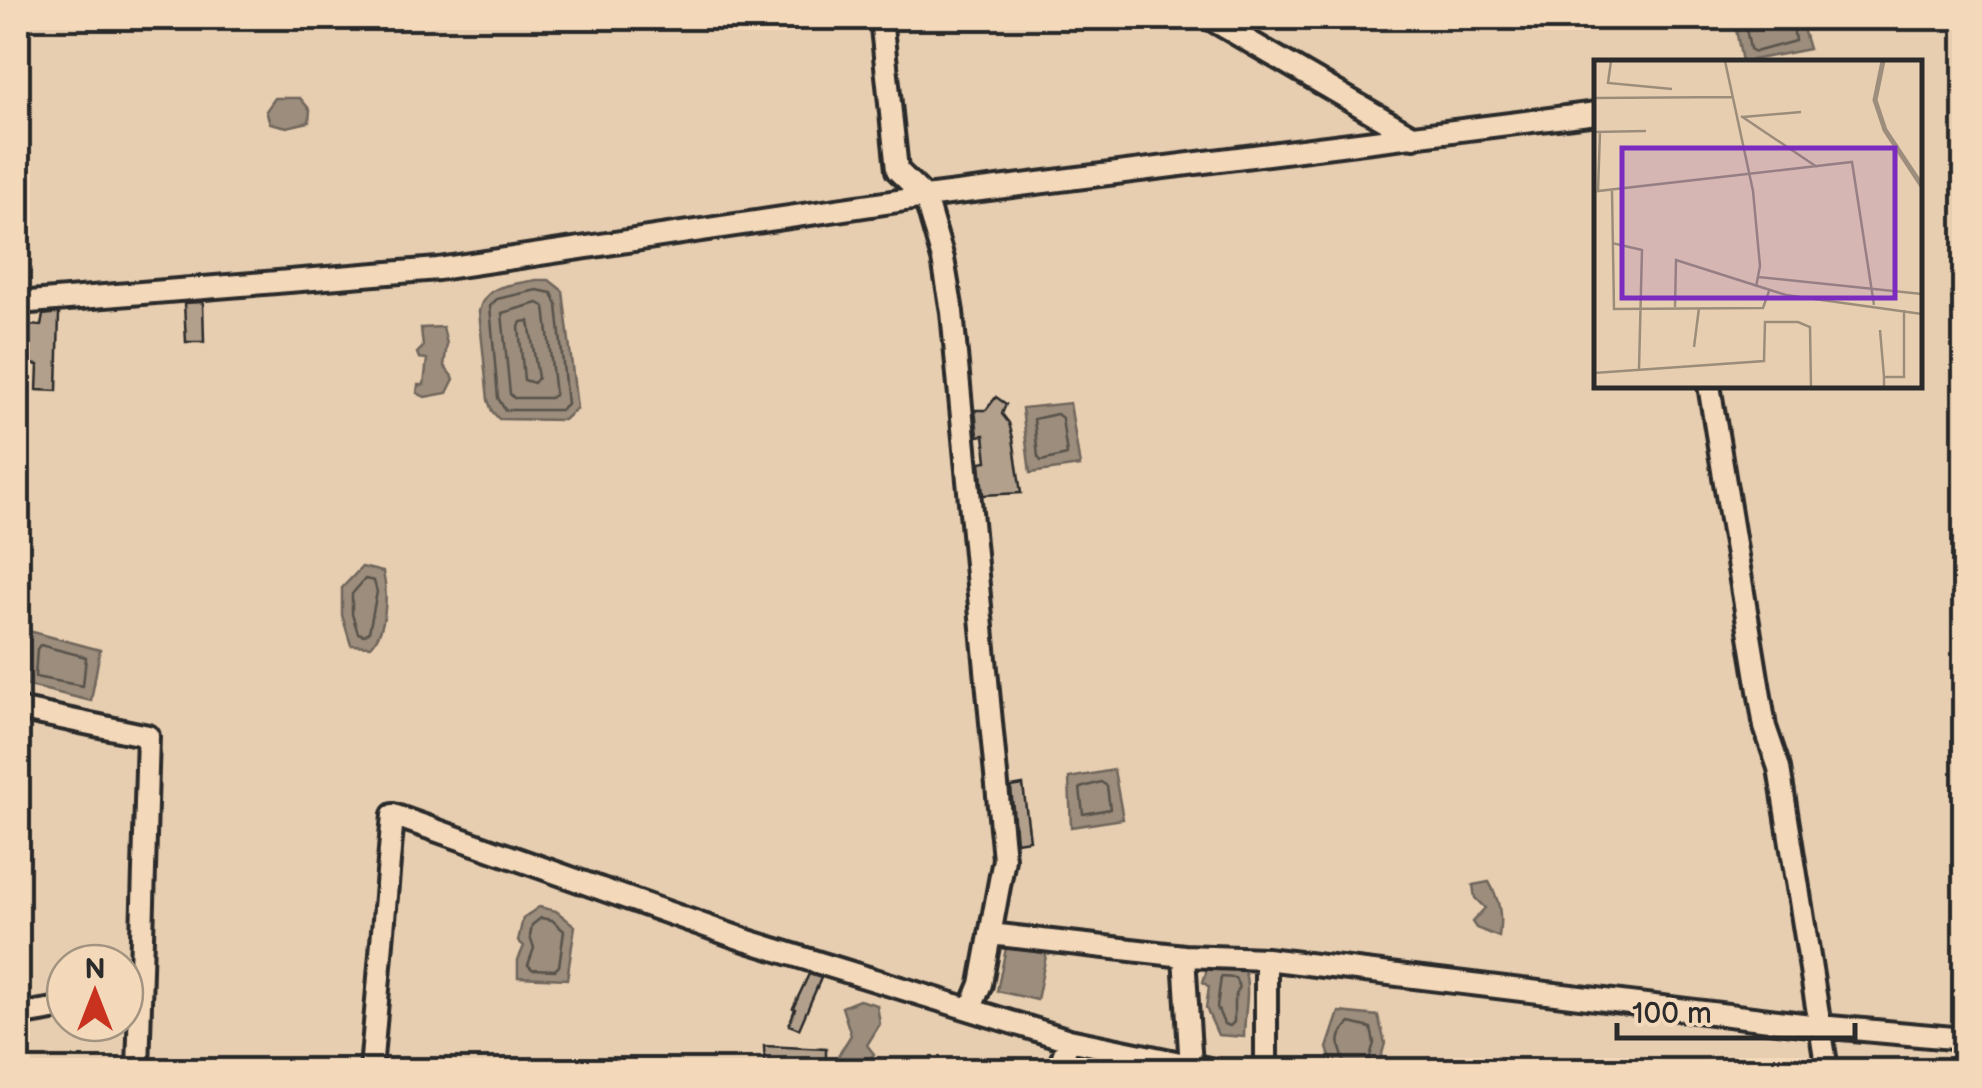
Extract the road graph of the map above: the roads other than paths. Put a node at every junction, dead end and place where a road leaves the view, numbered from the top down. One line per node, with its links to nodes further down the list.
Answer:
1 (881, 18): 5 (street)
2 (1209, 18): 4 (street)
3 (1594, 113): 4 (street)
4 (1414, 137): 5 (street)
5 (925, 198): 6 (street); 9 (street)
6 (18, 303)
7 (1709, 388): 16 (street)
8 (18, 709): 10 (street)
9 (990, 934): 11 (street); 13 (street)
10 (136, 943)
11 (1184, 956): 12 (street); 20 (street)
12 (1266, 959): 16 (street); 25 (street)
13 (971, 1008): 18 (street); 22 (street)
14 (45, 1010): 15 (street)
15 (18, 1015)
16 (1819, 1026): 17 (street); 26 (street)
17 (1964, 1039)
18 (1069, 1040): 20 (street); 23 (street)
19 (136, 1043): 21 (street)
20 (1191, 1067): 24 (street)
21 (138, 1070)
22 (371, 1070)
23 (1058, 1070)
24 (1214, 1070)
25 (1266, 1070)
26 (1827, 1070)

